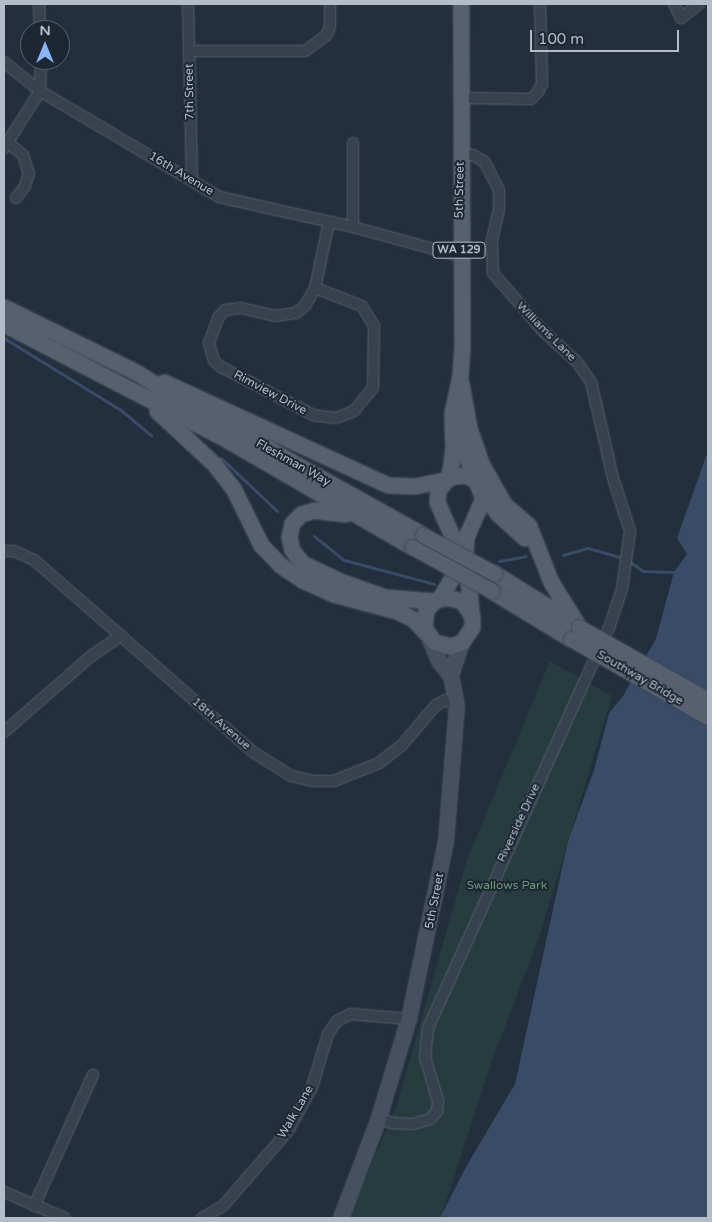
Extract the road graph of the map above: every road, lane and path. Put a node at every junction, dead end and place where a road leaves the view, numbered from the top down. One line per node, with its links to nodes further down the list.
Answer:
1 (39, 4): 8 (street)
2 (188, 4): 9 (street, 7th Street)
3 (330, 4): 9 (street)
4 (461, 4): 13 (main road, 5th Street / WA 129)
5 (540, 4): 13 (street)
6 (674, 4): 7 (street)
7 (699, 4)
8 (40, 20)
9 (190, 51): 17 (street, 7th Street)
10 (4, 62): 12 (street, 16th Avenue)
11 (41, 70): 12 (street)
12 (40, 91): 15 (street); 17 (street, 16th Avenue)
13 (461, 98): 16 (main road, 5th Street / WA 129)
14 (353, 144): 20 (street)
15 (6, 146): 18 (street)
16 (460, 154): 21 (main road, 5th Street / WA 129); 32 (street, Williams Lane)
17 (192, 181): 19 (street, 16th Avenue)
18 (16, 198)
19 (329, 222): 20 (street, 16th Avenue); 22 (street, Rimview Drive)
20 (354, 227): 21 (street, 16th Avenue)
21 (459, 256): 26 (main road, 5th Street / WA 129)
22 (315, 288): 22 (street, Rimview Drive)
23 (4, 307): 25 (main road, Fleshman Way)
24 (4, 324): 27 (main road, Fleshman Way)
25 (136, 372): 29 (main road); 37 (main road, Fleshman Way, bridge)
26 (460, 376): 28 (main road, 5th Street); 29 (main road, 5th Street)
27 (139, 396): 31 (main road, Fleshman Way); 38 (main road)
28 (465, 405): 30 (main road, 5th Street); 34 (main road)
29 (446, 479): 30 (main road); 35 (main road, 5th Street)
30 (479, 486): 34 (main road, 5th Street); 36 (main road)
31 (356, 516): 35 (main road); 37 (main road, Fleshman Way, bridge)
32 (630, 531): 48 (street, Riverside Drive)
33 (4, 551): 39 (street)
34 (541, 559): 37 (main road)
35 (436, 600): 36 (main road); 38 (main road)
36 (472, 616): 40 (main road)
37 (575, 633): 42 (main road, Southway Bridge, bridge); 44 (main road, Southway Bridge, bridge)
38 (428, 635): 40 (main road); 41 (main road, 5th Street)
39 (121, 636): 43 (street, 18th Avenue); 45 (street)
40 (462, 642): 41 (main road)
41 (450, 676): 43 (main road, 5th Street)
42 (708, 700)
43 (457, 706): 46 (main road, 5th Street)
44 (708, 717)
45 (4, 732)
46 (409, 1019): 48 (main road, 5th Street); 52 (street, Walk Lane)
47 (93, 1075): 50 (street)
48 (378, 1119): 53 (main road)
49 (4, 1192): 50 (street)
50 (34, 1206): 51 (street)
51 (65, 1218)
52 (202, 1218)
53 (341, 1218)

